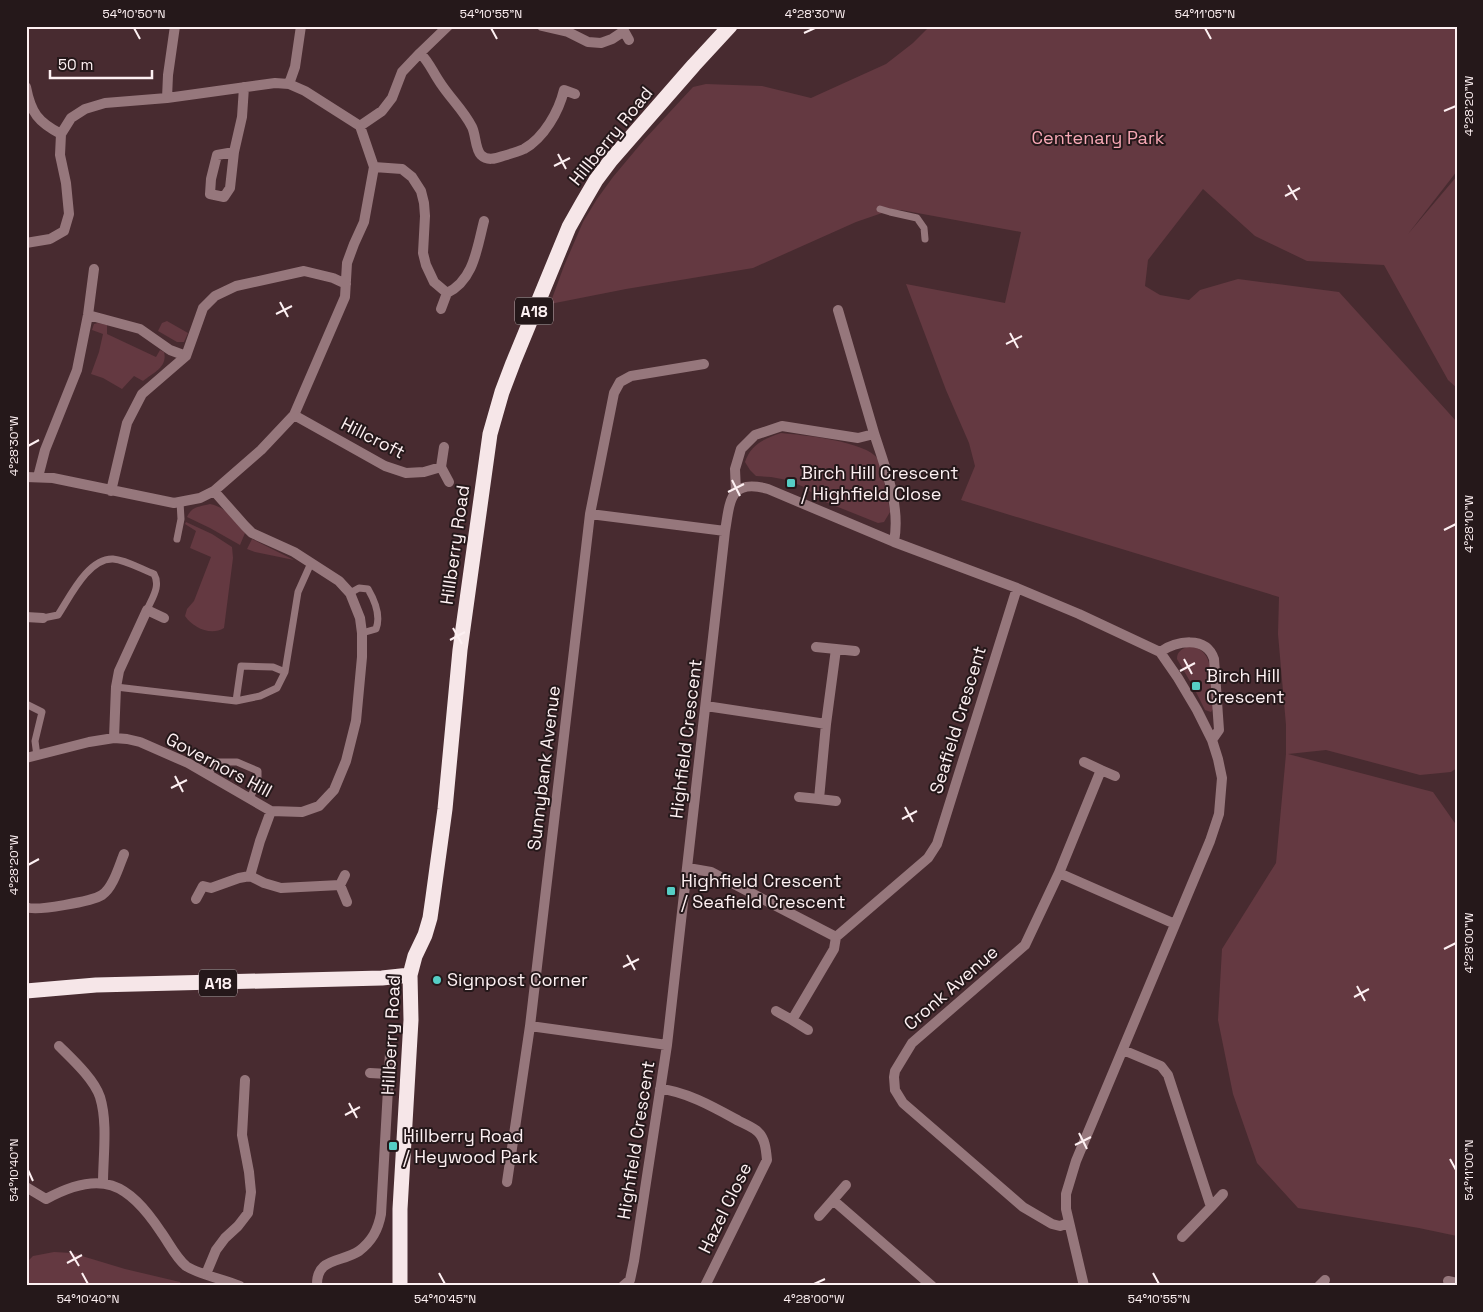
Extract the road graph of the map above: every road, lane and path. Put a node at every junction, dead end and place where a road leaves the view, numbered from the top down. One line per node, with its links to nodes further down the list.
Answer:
1 (174, 26): 12 (street)
2 (301, 26): 8 (street)
3 (448, 26): 7 (street)
4 (542, 26): 6 (street)
5 (730, 26): 84 (highway, Hillberry Road / A18)
6 (626, 32)
7 (420, 53): 11 (street); 13 (street)
8 (289, 84): 10 (street); 13 (street)
9 (26, 87): 14 (street)
10 (244, 87): 12 (street); 15 (street)
11 (575, 94)
12 (167, 98): 14 (street)
13 (360, 126): 16 (street)
14 (61, 134): 20 (street)
15 (234, 152)
16 (374, 167): 22 (street); 23 (street)
17 (880, 208): 19 (lane)
18 (484, 222): 23 (street)
19 (925, 240)
20 (26, 243)
21 (94, 269): 26 (street)
22 (346, 284): 27 (street); 29 (street)
23 (447, 293): 24 (street)
24 (441, 309)
25 (838, 310): 30 (street)
26 (88, 315): 27 (street); 34 (street)
27 (186, 356): 36 (street)
28 (704, 364): 40 (street, Sunnybank Avenue)
29 (294, 415): 32 (street, Hillcroft); 37 (street)
30 (874, 434): 38 (street); 43 (street)
31 (444, 447): 32 (street)
32 (441, 467): 35 (street)
33 (26, 477): 34 (street)
34 (38, 477): 36 (street)
35 (449, 482)
36 (111, 491): 39 (street)
37 (214, 491): 39 (street); 44 (street, Governors Hill)
38 (736, 492): 41 (street, Highfield Crescent); 43 (street)
39 (180, 502): 42 (lane)
40 (590, 514): 41 (street); 88 (street, Sunnybank Avenue)
41 (725, 531): 60 (street, Highfield Crescent)
42 (177, 539)
43 (894, 542): 45 (street)
44 (311, 563): 46 (street, Governors Hill); 56 (lane)
45 (1017, 588): 55 (street); 83 (street, Seafield Crescent)
46 (350, 593): 51 (street, Governors Hill); 51 (lane)
47 (146, 610): 49 (lane); 50 (street); 57 (street)
48 (26, 617): 49 (street)
49 (43, 618)
50 (164, 618)
51 (362, 633): 74 (street, Governors Hill)
52 (816, 647): 53 (street)
53 (836, 649): 54 (street); 61 (street)
54 (855, 651)
55 (1160, 652): 63 (street); 63 (street)
56 (285, 672): 58 (lane); 58 (lane)
57 (116, 687): 58 (lane); 62 (street)
58 (236, 701)
59 (26, 704): 64 (lane)
60 (706, 706): 61 (street); 76 (street, Highfield Crescent)
61 (826, 724): 72 (street)
62 (114, 738): 64 (street, Governors Hill); 68 (street, Governors Hill)
63 (1212, 740): 82 (street)
64 (37, 756): 65 (street, Governors Hill)
65 (26, 758)
66 (1084, 762): 67 (street)
67 (1101, 770): 69 (street); 77 (street, Cronk Avenue)
68 (208, 774): 71 (street, Governors Hill); 71 (lane)
69 (1115, 776)
70 (799, 797): 72 (street)
71 (250, 798): 74 (street, Governors Hill)
72 (819, 799): 73 (street)
73 (836, 801)
74 (271, 810): 78 (street)
75 (124, 854): 81 (street)
76 (688, 868): 83 (street); 90 (street, Highfield Crescent)
77 (1059, 873): 82 (street); 106 (street, Cronk Avenue)
78 (250, 876): 79 (street); 80 (street)
79 (196, 899)
80 (347, 902)
81 (26, 907)
82 (1175, 924): 92 (street)
83 (836, 937): 87 (street, Seafield Crescent)
84 (410, 975): 85 (highway, A18); 111 (highway, Hillberry Road)
85 (26, 991)
86 (776, 1011): 87 (street)
87 (792, 1020): 89 (street)
88 (530, 1026): 90 (street); 98 (street, Sunnybank Avenue)
89 (808, 1030)
90 (667, 1045): 97 (street, Highfield Crescent)
91 (59, 1046): 99 (street)
92 (1123, 1050): 104 (street); 106 (street)
93 (390, 1053): 95 (street)
94 (370, 1073): 95 (street)
95 (388, 1074): 110 (street)
96 (245, 1080): 108 (street)
97 (660, 1089): 112 (street, Highfield Crescent); 113 (street, Hazel Close)
98 (507, 1182)
99 (103, 1183): 101 (street); 108 (street)
100 (846, 1185): 103 (street)
101 (26, 1187)
102 (1223, 1194): 104 (street)
103 (833, 1200): 105 (street); 114 (street)
104 (1211, 1207): 107 (street)
105 (819, 1216)
106 (1069, 1223): 115 (street)
107 (1182, 1237)
108 (206, 1274): 109 (street)
109 (240, 1286)
110 (317, 1286)
111 (400, 1286)
112 (623, 1286)
113 (705, 1286)
114 (932, 1286)
115 (1084, 1286)

